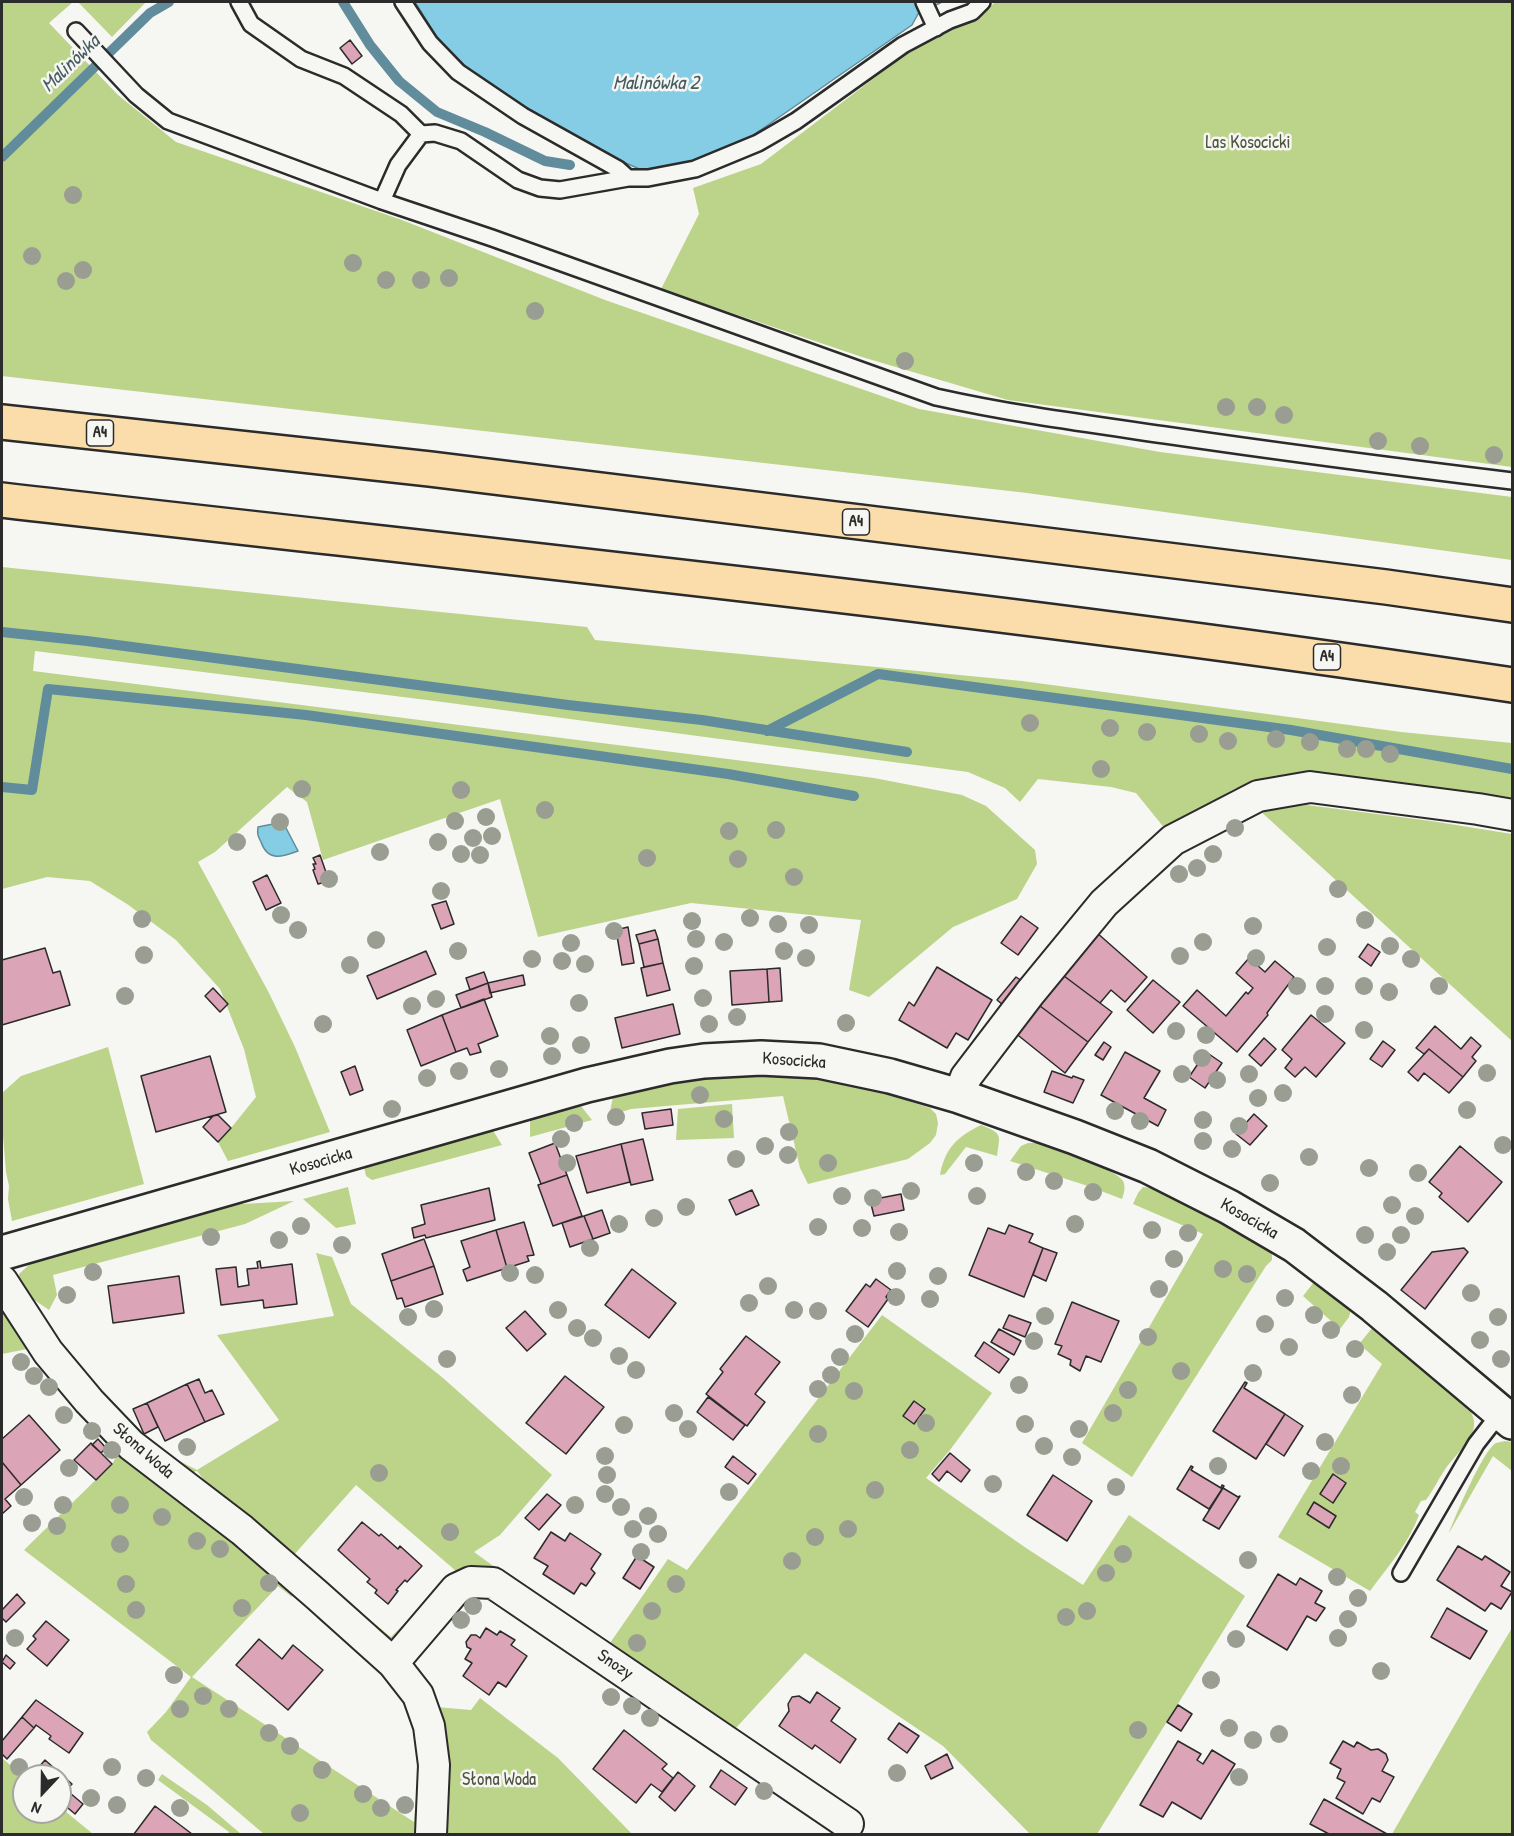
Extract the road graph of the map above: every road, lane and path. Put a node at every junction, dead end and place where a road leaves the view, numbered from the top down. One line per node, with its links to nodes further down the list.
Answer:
1 (239, 2): 7 (lane)
2 (403, 2): 8 (lane)
3 (924, 2): 5 (lane)
4 (982, 2): 5 (lane)
5 (936, 28): 8 (lane)
6 (76, 31): 9 (lane)
7 (421, 134): 8 (lane); 9 (lane)
8 (628, 178)
9 (382, 201): 11 (lane)
10 (2, 422): 13 (highway, A4)
11 (1512, 481)
12 (2, 500): 14 (highway, A4)
13 (1512, 605)
14 (1512, 685)
15 (1512, 815): 16 (street)
16 (959, 1096): 17 (street, Kosocicka); 19 (street, Kosocicka)
17 (2, 1253)
18 (2, 1281): 21 (street, Słona Woda)
19 (1507, 1417): 20 (lane)
20 (1401, 1573)
21 (393, 1664): 22 (street, Snozy); 23 (street, Słona Woda)
22 (848, 1824)
23 (430, 1834)

